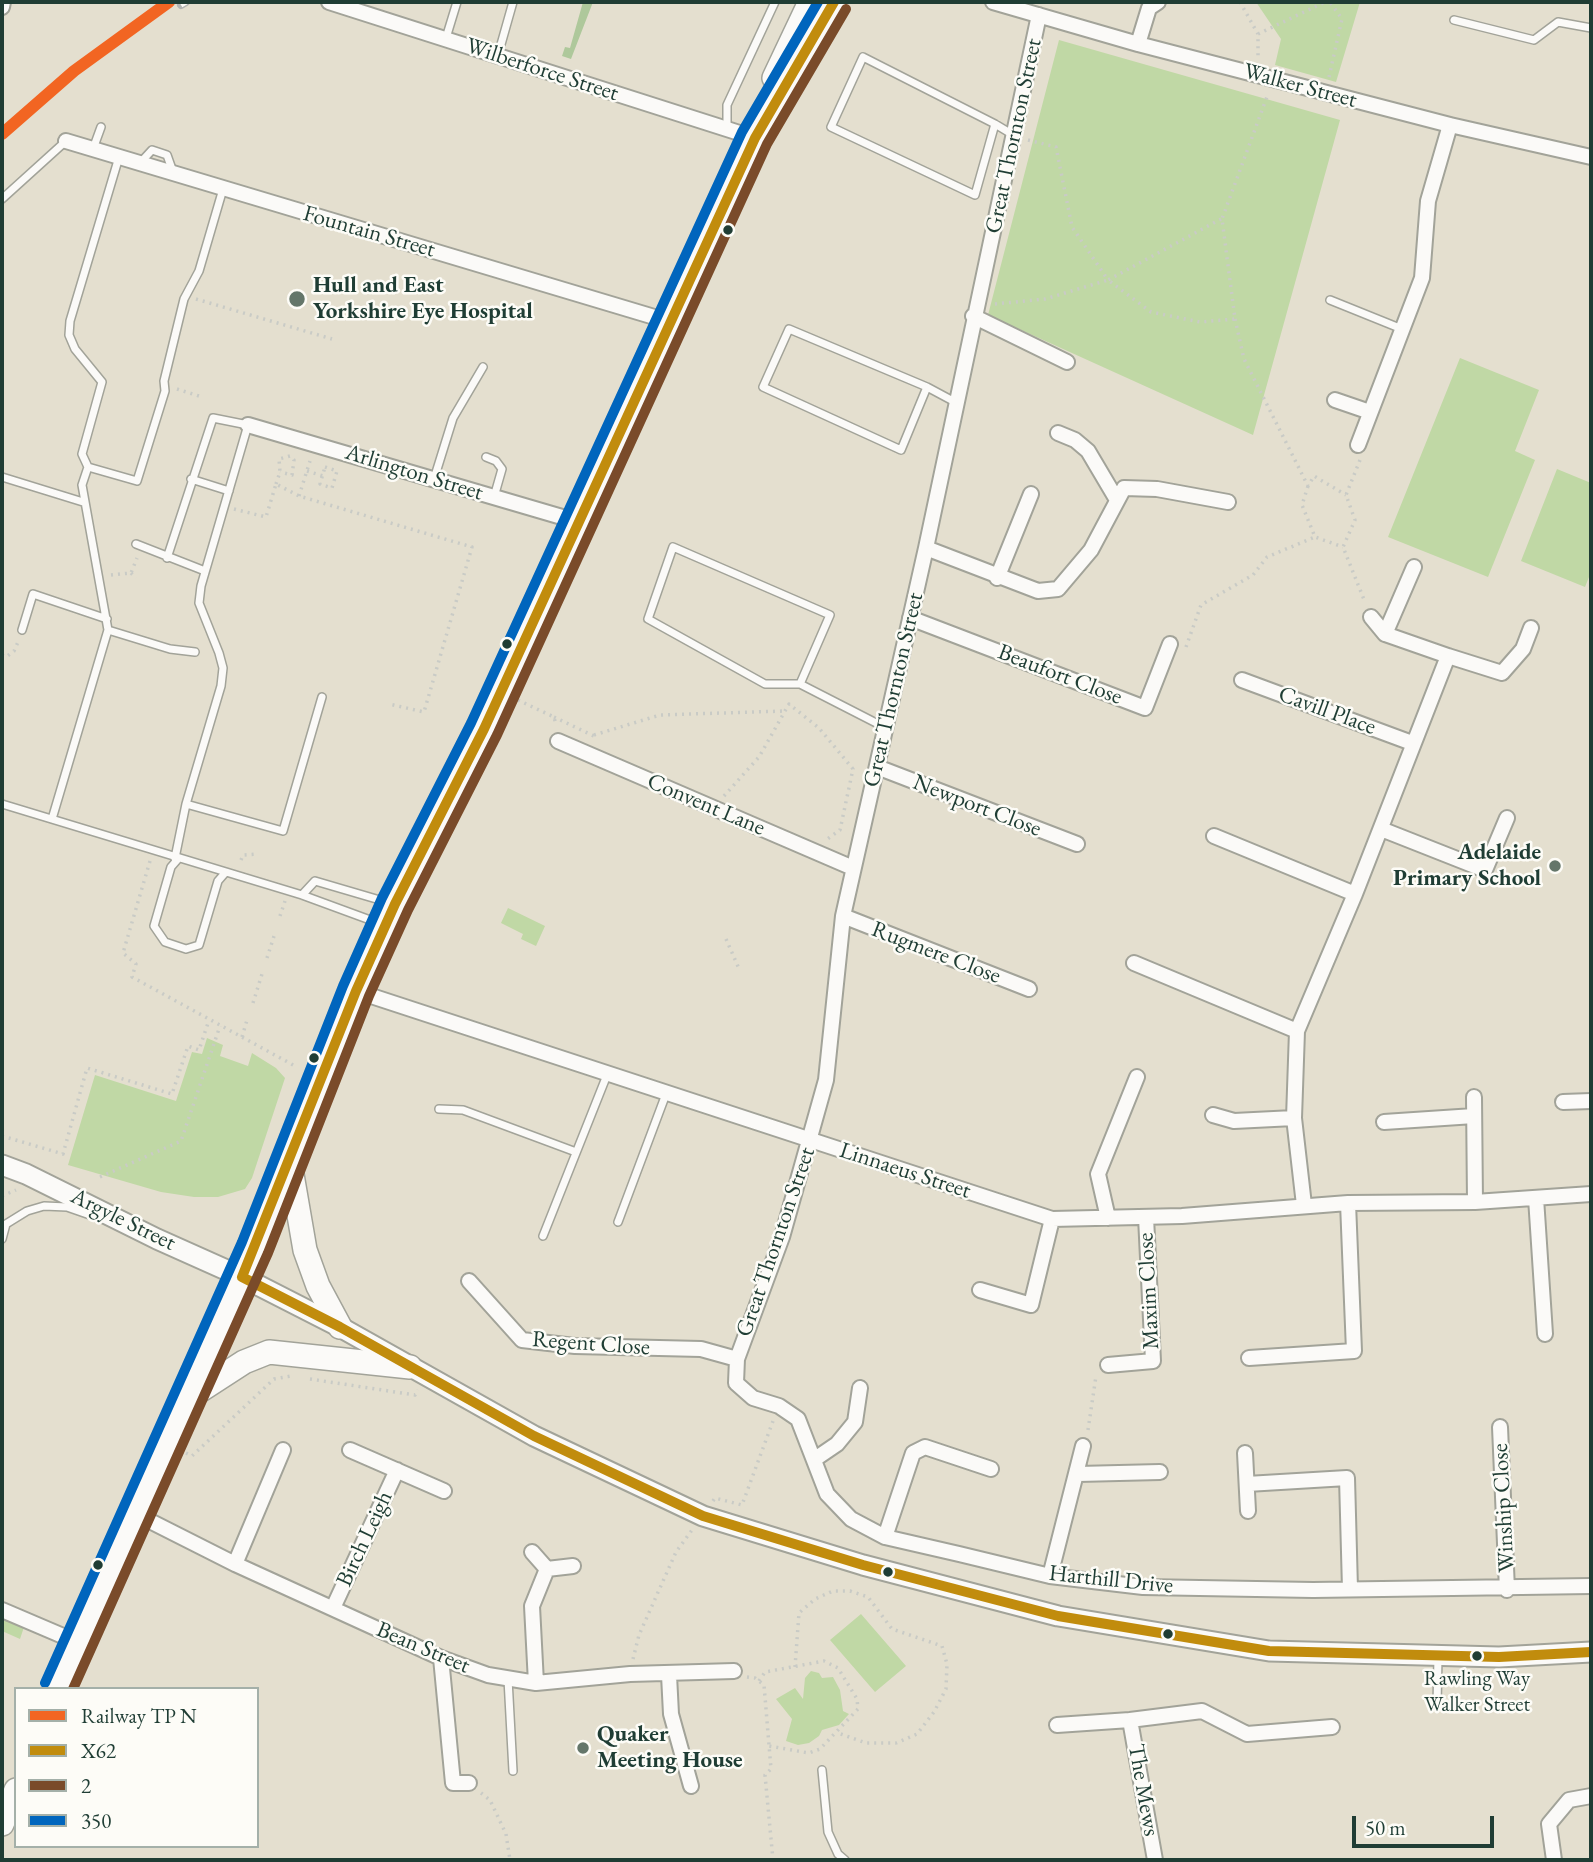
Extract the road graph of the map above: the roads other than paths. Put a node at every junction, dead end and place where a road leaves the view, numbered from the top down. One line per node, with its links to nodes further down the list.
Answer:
1 (3, 2): 11 (street)
2 (329, 2): 15 (street, Wilberforce Street)
3 (457, 2): 15 (lane)
4 (513, 2): 17 (lane)
5 (775, 2): 21 (lane)
6 (810, 2): 23 (main road)
7 (834, 2): 23 (main road)
8 (993, 2): 10 (street, Walker Street)
9 (1158, 2): 16 (street)
10 (1012, 4): 12 (street, Walker Street)
11 (2, 7)
12 (1039, 15): 16 (street, Walker Street); 22 (street, Great Thornton Street)
13 (1454, 20): 14 (lane)
14 (1591, 28)
15 (446, 38): 17 (street, Wilberforce Street)
16 (1138, 44): 19 (street, Walker Street)
17 (498, 55): 21 (street, Wilberforce Street)
18 (995, 124): 18 (lane); 22 (lane)
19 (1450, 125): 27 (street, Walker Street); 33 (street)
20 (102, 127): 25 (lane)
21 (727, 129): 23 (street, Wilberforce Street)
22 (1016, 137): 31 (street, Great Thornton Street)
23 (755, 138): 32 (main road)
24 (66, 141): 25 (street, Fountain Street); 29 (lane)
25 (93, 149): 26 (street, Fountain Street)
26 (119, 157): 28 (street, Fountain Street); 44 (lane)
27 (1591, 157)
28 (223, 189): 32 (street, Fountain Street); 44 (lane)
29 (2, 199)
30 (1330, 300): 33 (lane)
31 (975, 311): 34 (street); 38 (street, Great Thornton Street)
32 (671, 322): 54 (main road)
33 (1402, 329): 39 (street)
34 (1067, 362)
35 (483, 367): 46 (lane)
36 (927, 387): 36 (lane); 38 (lane)
37 (1335, 400): 39 (street)
38 (955, 402): 56 (street, Great Thornton Street)
39 (1370, 412): 42 (street)
40 (248, 425): 46 (street, Arlington Street); 47 (lane); 48 (lane)
41 (1058, 433): 51 (street)
42 (1358, 445)
43 (486, 457): 50 (lane)
44 (88, 467): 52 (lane)
45 (2, 477): 52 (lane)
46 (434, 479): 50 (street, Arlington Street)
47 (191, 480): 48 (lane); 57 (lane)
48 (229, 491): 59 (lane)
49 (1031, 494): 60 (street)
50 (494, 497): 54 (street, Arlington Street)
51 (1116, 500): 53 (street); 60 (street)
52 (83, 502): 63 (lane)
53 (1228, 502)
54 (579, 522): 90 (main road)
55 (136, 544): 57 (lane)
56 (926, 548): 60 (street); 62 (street, Great Thornton Street)
57 (167, 558): 59 (lane)
58 (1414, 567): 67 (street)
59 (205, 572): 79 (lane)
60 (997, 578)
61 (1371, 617): 67 (street)
62 (910, 618): 68 (street, Beaufort Close); 74 (street, Great Thornton Street)
63 (107, 619): 65 (lane); 66 (lane)
64 (1531, 628): 70 (street)
65 (22, 630)
66 (108, 630): 69 (lane); 81 (lane)
67 (1385, 634): 70 (street)
68 (1170, 644)
69 (195, 652)
70 (1448, 656): 76 (street)
71 (1242, 680): 76 (street, Cavill Place)
72 (800, 684): 72 (lane); 74 (lane)
73 (322, 698): 79 (lane)
74 (884, 727): 77 (street, Great Thornton Street)
75 (558, 741): 86 (street, Convent Lane)
76 (1412, 743): 82 (street)
77 (877, 767): 84 (street, Newport Close); 86 (street, Great Thornton Street)
78 (2, 804): 81 (lane)
79 (186, 804): 85 (lane)
80 (1507, 818): 82 (street)
81 (52, 819): 85 (lane)
82 (1381, 829): 88 (street)
83 (1214, 836): 88 (street)
84 (1077, 844)
85 (176, 858): 87 (lane); 87 (lane)
86 (853, 868): 91 (street, Great Thornton Street)
87 (225, 873): 89 (lane)
88 (1355, 894): 96 (street)
89 (302, 895): 90 (lane); 92 (lane)
90 (394, 904): 92 (main road)
91 (842, 916): 94 (street, Rugmere Close); 108 (street, Great Thornton Street)
92 (385, 926): 95 (main road)
93 (1134, 963): 96 (street)
94 (1029, 989)
95 (356, 991): 97 (street, Linnaeus Street); 110 (main road)
96 (1297, 1031): 106 (street)
97 (607, 1075): 99 (street, Linnaeus Street); 109 (lane)
98 (1137, 1077): 118 (street)
99 (666, 1094): 108 (street, Linnaeus Street); 120 (lane)
100 (1474, 1097): 105 (street)
101 (1591, 1101): 102 (street)
102 (1563, 1102)
103 (439, 1110): 109 (lane)
104 (1213, 1115): 106 (street)
105 (1474, 1115): 107 (street); 114 (street)
106 (1294, 1118): 116 (street)
107 (1384, 1122)
108 (811, 1140): 119 (street, Linnaeus Street); 131 (street, Great Thornton Street)
109 (576, 1152): 122 (lane)
110 (289, 1160): 125 (main road); 128 (main road)
111 (2, 1165): 124 (street, Argyle Street)
112 (1591, 1194): 113 (street, Linnaeus Street)
113 (1536, 1198): 114 (street, Linnaeus Street); 129 (street)
114 (1475, 1202): 115 (street, Linnaeus Street)
115 (1348, 1203): 116 (street, Linnaeus Street); 130 (street)
116 (1304, 1205): 117 (street, Linnaeus Street)
117 (1146, 1217): 118 (street, Linnaeus Street); 132 (street, Maxim Close)
118 (1108, 1218): 119 (street, Linnaeus Street)
119 (1052, 1219): 127 (street)
120 (618, 1222)
121 (4, 1223): 123 (lane); 124 (lane)
122 (543, 1236)
123 (2, 1239)
124 (156, 1239): 125 (street, Argyle Street)
125 (242, 1277): 128 (street, Argyle Street); 135 (main road)
126 (469, 1281): 131 (street, Regent Close)
127 (981, 1290)
128 (340, 1327): 133 (street, Argyle Street)
129 (1545, 1334)
130 (1249, 1358)
131 (737, 1359): 141 (street, Harthill Drive)
132 (1108, 1365)
133 (419, 1372): 135 (main road); 163 (street, Argyle Street)
134 (860, 1388): 141 (street)
135 (190, 1397): 149 (main road)
136 (1500, 1427): 158 (street, Winship Close)
137 (1083, 1446): 145 (street)
138 (283, 1450): 152 (street)
139 (351, 1450): 143 (street, Birch Leigh)
140 (1245, 1453): 146 (street)
141 (815, 1459): 150 (street, Harthill Drive)
142 (991, 1469): 150 (street)
143 (397, 1470): 147 (street, Birch Leigh); 159 (street, Birch Leigh)
144 (1160, 1472): 145 (street)
145 (1078, 1474): 155 (street)
146 (1247, 1484): 148 (street); 157 (street)
147 (444, 1492)
148 (1248, 1511)
149 (136, 1514): 152 (street, Bean Street); 161 (main road)
150 (885, 1536): 155 (street, Harthill Drive)
151 (532, 1552): 154 (street)
152 (235, 1564): 159 (street, Bean Street)
153 (573, 1566): 154 (street)
154 (547, 1569): 168 (street)
155 (1050, 1576): 157 (street, Harthill Drive)
156 (1591, 1587): 158 (street, Harthill Drive)
157 (1350, 1589): 158 (street, Harthill Drive)
158 (1507, 1590)
159 (333, 1608): 164 (street, Bean Street)
160 (2, 1610): 161 (street)
161 (77, 1642): 169 (main road)
162 (1591, 1652): 163 (street, Argyle Street)
163 (1438, 1655): 170 (lane)
164 (440, 1658): 167 (street, Bean Street); 176 (street)
165 (734, 1671): 166 (street, Bean Street)
166 (670, 1675): 168 (street, Bean Street); 177 (street)
167 (508, 1679): 168 (street, Bean Street); 175 (lane)
168 (536, 1683)
169 (59, 1687)
170 (1437, 1706)
171 (1130, 1720): 172 (street, The Mews); 173 (street, The Mews); 182 (street, The Mews)
172 (1057, 1725)
173 (1332, 1727)
174 (822, 1770): 181 (lane)
175 (513, 1771)
176 (469, 1783)
177 (691, 1786)
178 (14, 1795): 180 (main road)
179 (1591, 1796): 183 (street)
180 (2, 1824)
181 (845, 1860)
182 (1155, 1860)
183 (1553, 1860)

